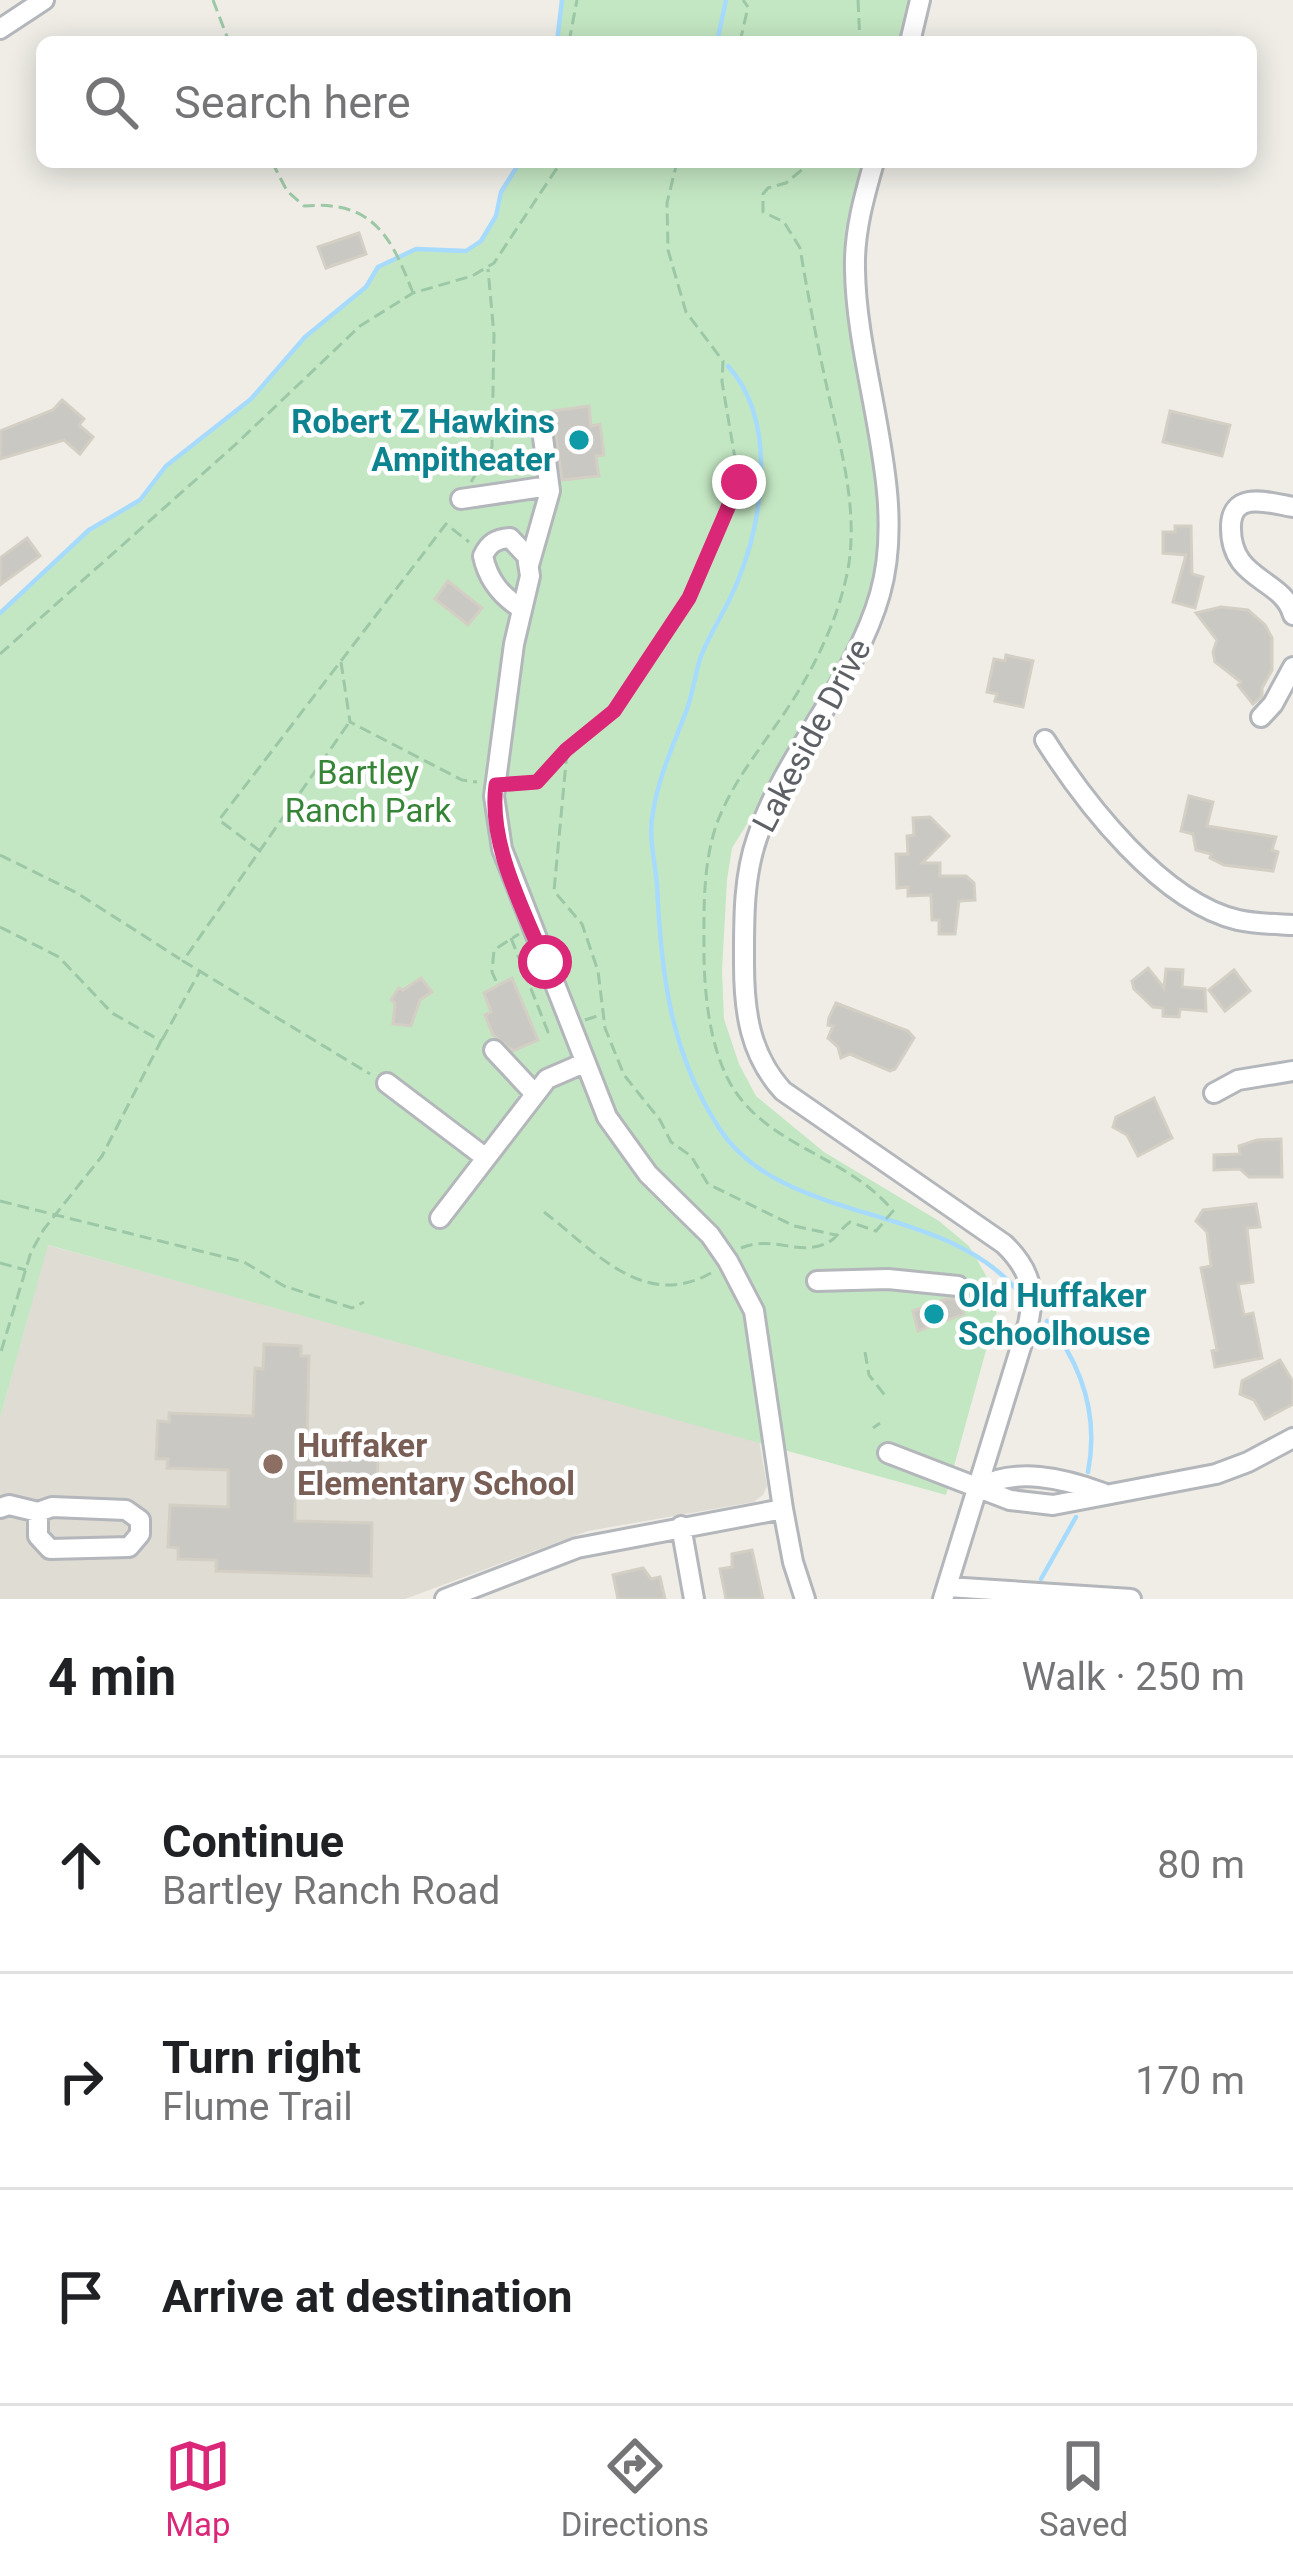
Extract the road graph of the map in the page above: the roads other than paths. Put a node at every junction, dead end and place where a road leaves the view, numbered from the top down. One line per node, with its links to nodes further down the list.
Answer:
1 (44, 0): 3 (street)
2 (920, 0): 4 (street)
3 (0, 29)
4 (911, 36)
5 (872, 168): 7 (street, Lakeside Drive)
6 (838, 204): 7 (street)
7 (861, 209): 31 (street, Lakeside Drive)
8 (544, 436): 9 (street)
9 (549, 486): 10 (street); 12 (street)
10 (461, 499)
11 (1293, 507): 14 (street)
12 (530, 565): 13 (street); 13 (street)
13 (522, 609): 20 (street)
14 (1293, 615)
15 (1293, 667): 16 (street)
16 (1262, 717)
17 (1045, 740): 18 (street)
18 (1293, 925)
19 (494, 1050): 23 (street)
20 (584, 1063): 23 (street); 33 (street)
21 (1293, 1070): 24 (street)
22 (387, 1083): 25 (street)
23 (535, 1094): 25 (street)
24 (1214, 1094)
25 (480, 1166): 26 (street)
26 (440, 1218)
27 (817, 1281): 28 (street)
28 (958, 1286)
29 (1293, 1438): 31 (street)
30 (888, 1453): 31 (street)
31 (977, 1488): 37 (street, Lakeside Drive)
32 (0, 1508): 34 (street)
33 (783, 1509): 35 (street); 40 (street)
34 (38, 1512): 34 (street)
35 (681, 1526): 36 (street); 39 (street)
36 (494, 1590): 38 (street)
37 (946, 1593): 41 (street)
38 (446, 1599)
39 (694, 1599)
40 (805, 1599)
41 (1131, 1599)

